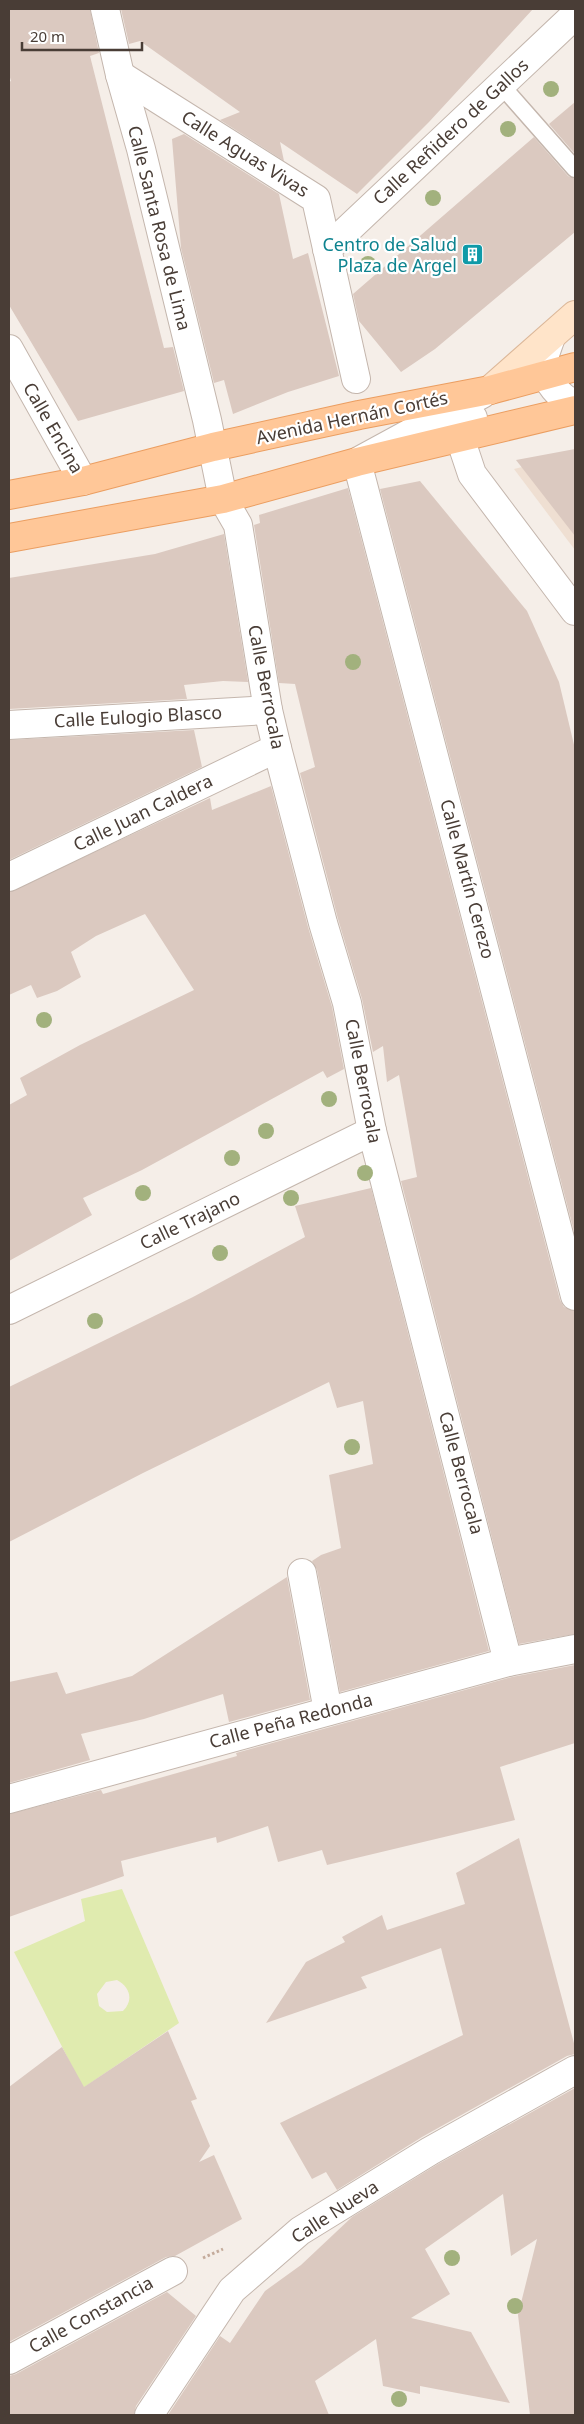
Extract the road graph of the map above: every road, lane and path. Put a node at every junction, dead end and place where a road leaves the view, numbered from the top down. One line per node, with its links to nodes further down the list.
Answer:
1 (106, 9): 3 (street, Calle Santa Rosa de Lima)
2 (575, 15): 4 (street, Calle Reñidero de Gallos)
3 (120, 75): 6 (street, Calle Aguas Vivas); 17 (street, Calle Santa Rosa de Lima)
4 (501, 85): 5 (lane); 6 (street, Calle Reñidero de Gallos)
5 (575, 169)
6 (327, 248): 12 (street, Calle Aguas Vivas)
7 (575, 315): 8 (main road)
8 (551, 337): 11 (street); 13 (main road)
9 (9, 349): 19 (street, Calle Encina)
10 (575, 367): 11 (main road, Avenida Hernán Cortés)
11 (544, 375): 13 (main road, Avenida Hernán Cortés); 14 (street)
12 (356, 379)
13 (490, 390): 16 (street, Avenida Hernán Cortés); 17 (main road, Avenida Hernán Cortés); 18 (street, Avenida Hernán Cortés)
14 (575, 404)
15 (575, 410): 16 (main road, Avenida Hernán Cortés)
16 (460, 438): 18 (main road, Avenida Hernán Cortés); 23 (street)
17 (213, 448): 19 (main road, Avenida Hernán Cortés); 21 (street)
18 (357, 462): 21 (main road, Avenida Hernán Cortés); 29 (street, Calle Martín Cerezo)
19 (84, 481): 20 (main road, Avenida Hernán Cortés)
20 (9, 495)
21 (223, 499): 22 (main road, Avenida Hernán Cortés); 24 (street, Calle Berrocala)
22 (9, 538)
23 (575, 611)
24 (268, 710): 25 (street, Calle Eulogio Blasco); 26 (street, Calle Berrocala)
25 (9, 725)
26 (277, 748): 27 (street, Calle Juan Caldera); 28 (street, Calle Berrocala)
27 (9, 877)
28 (372, 1132): 30 (street, Calle Trajano); 33 (street, Calle Berrocala)
29 (575, 1296)
30 (9, 1310)
31 (302, 1573): 34 (street)
32 (575, 1648): 33 (street, Calle Peña Redonda)
33 (508, 1662): 34 (street, Calle Peña Redonda)
34 (328, 1711): 35 (street, Calle Peña Redonda)
35 (9, 1799)
36 (575, 2070): 39 (street, Calle Nueva)
37 (173, 2271): 38 (street, Calle Constancia)
38 (9, 2360)
39 (149, 2415)

